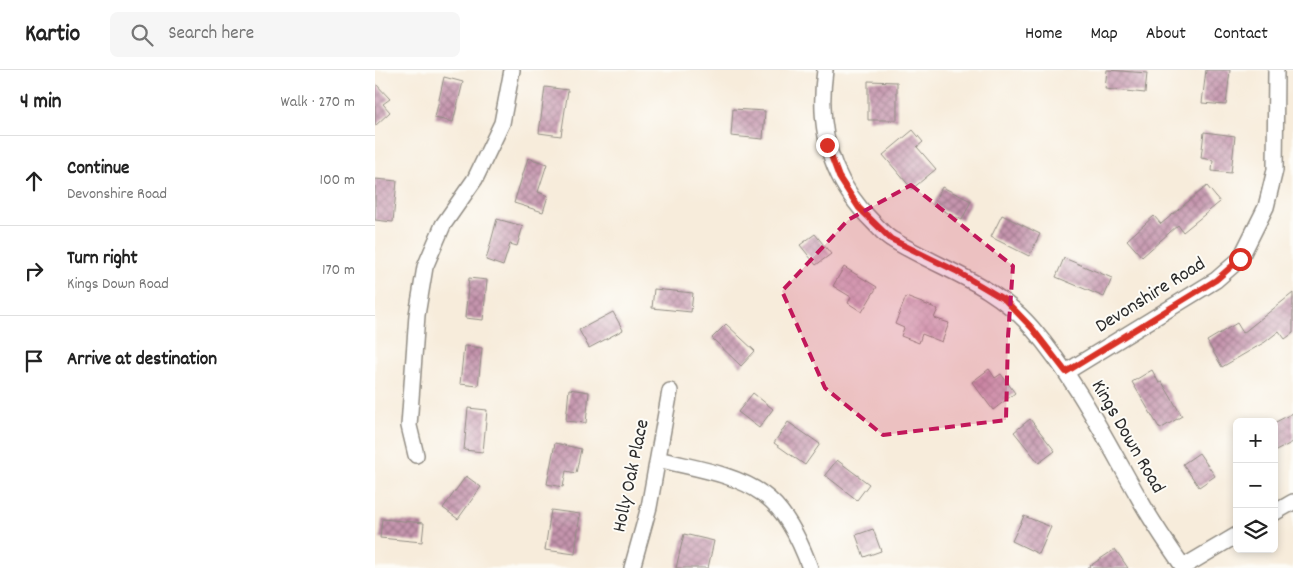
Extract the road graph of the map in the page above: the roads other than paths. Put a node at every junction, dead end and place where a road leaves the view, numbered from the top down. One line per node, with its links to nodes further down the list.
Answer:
1 (512, 70): 6 (street)
2 (825, 70): 4 (street, Kings Down Road)
3 (1276, 70): 4 (street, Devonshire Road)
4 (1066, 372): 11 (street, Kings Down Road)
5 (670, 391): 7 (street, Holly Oak Place)
6 (416, 455)
7 (658, 459): 12 (street, Holly Oak Place); 13 (street)
8 (1293, 502): 9 (street)
9 (1278, 511)
10 (1233, 537): 11 (street)
11 (1183, 567)
12 (632, 568)
13 (810, 568)

